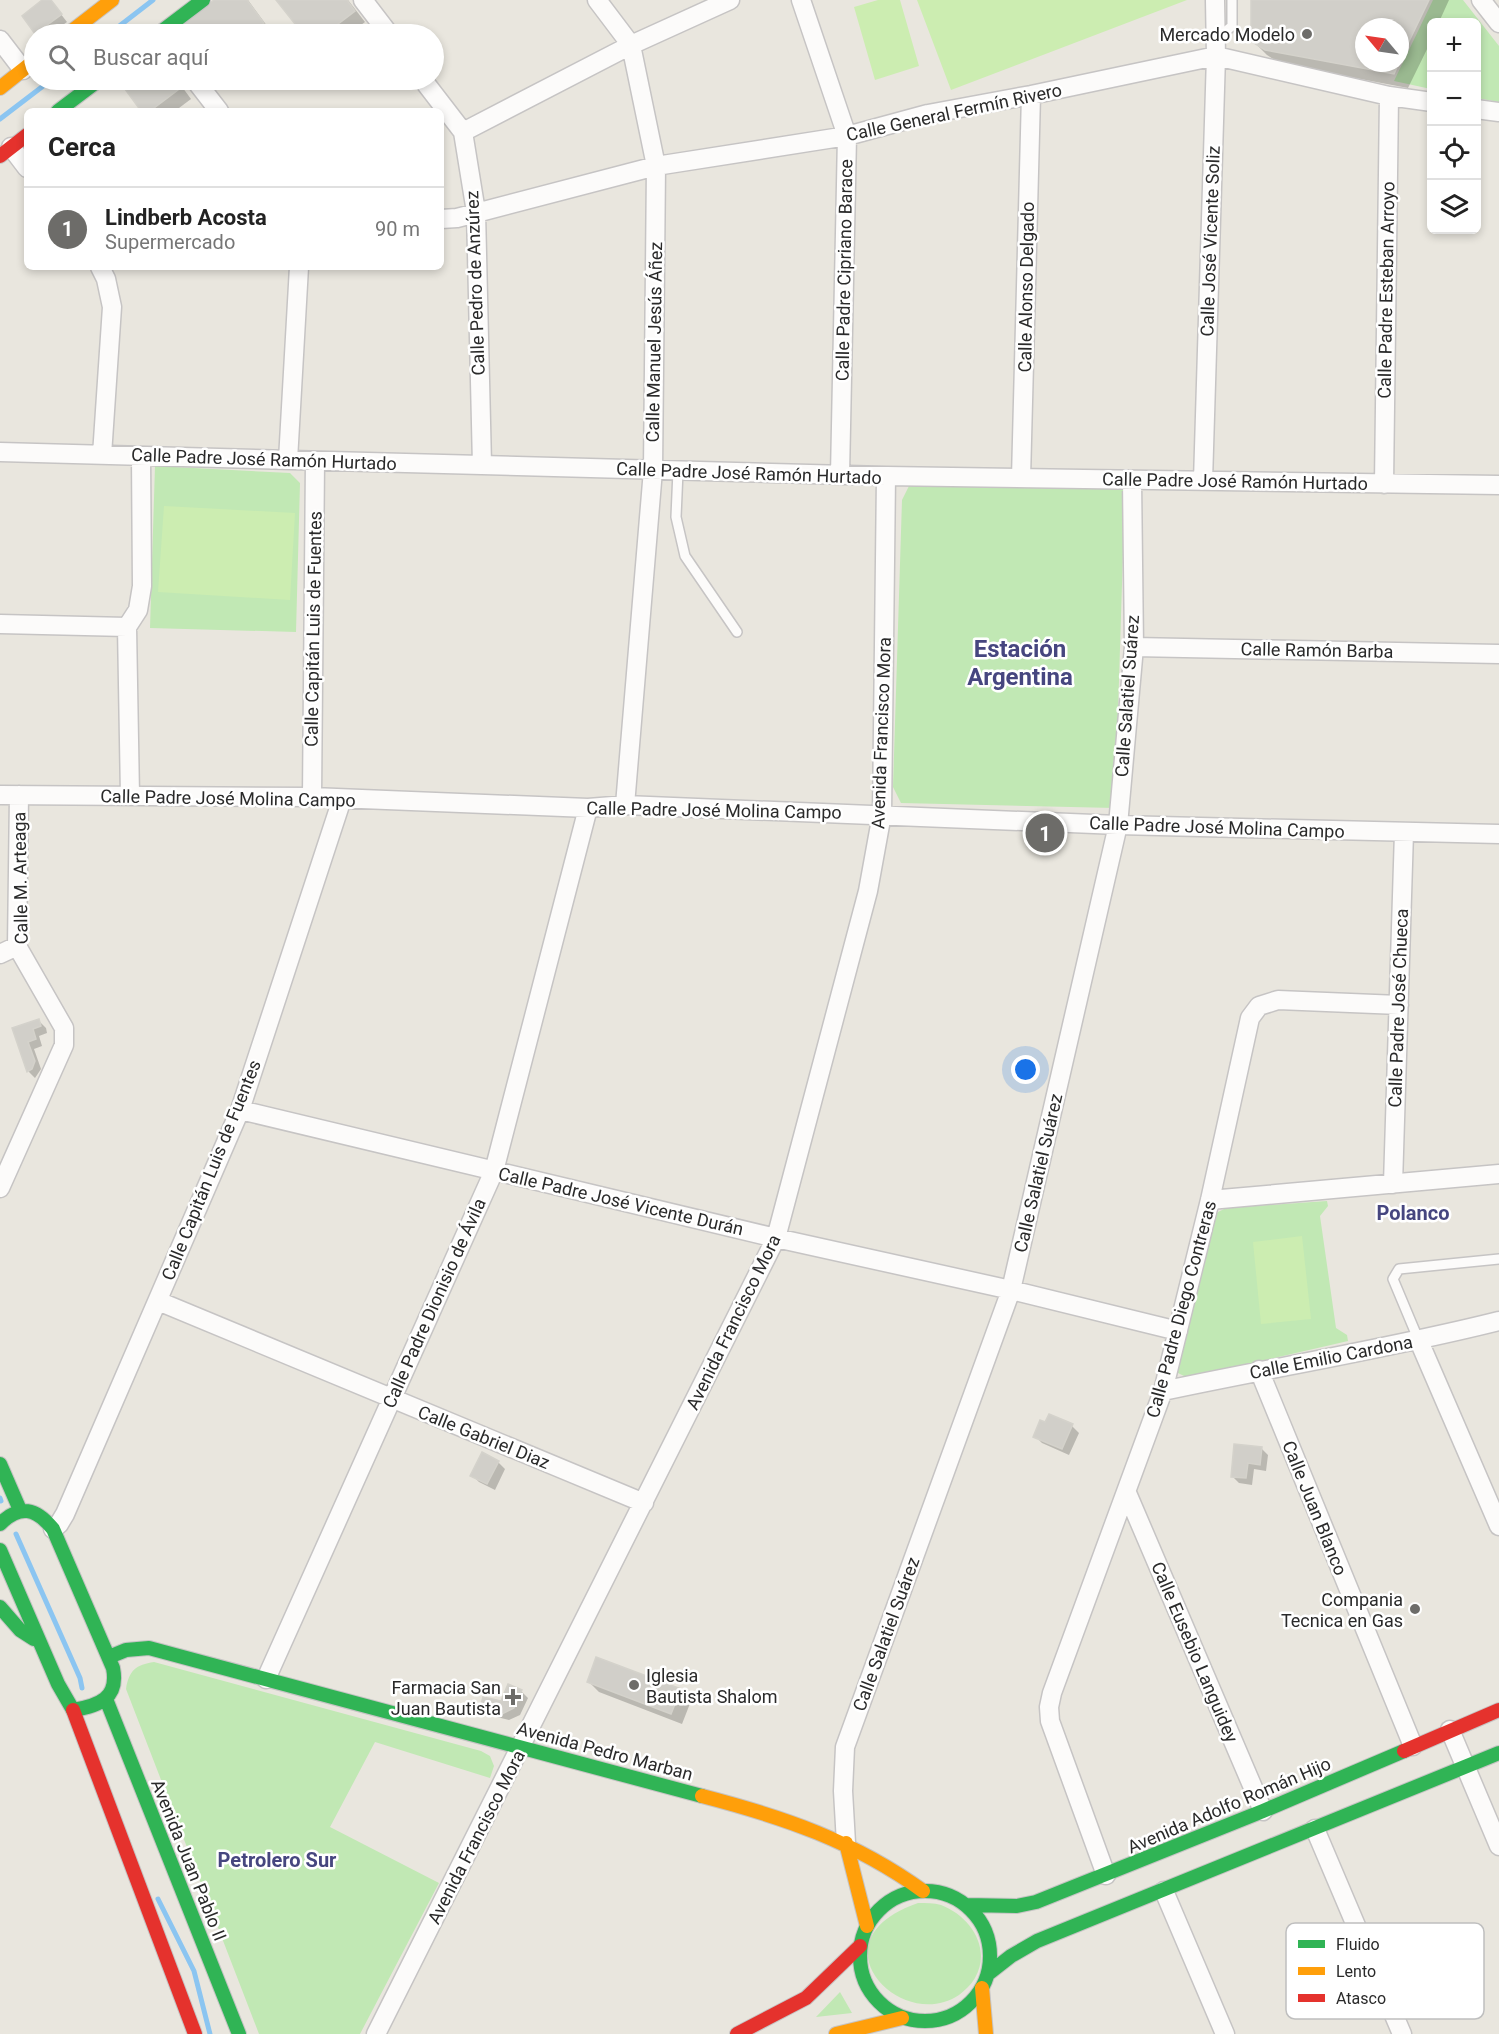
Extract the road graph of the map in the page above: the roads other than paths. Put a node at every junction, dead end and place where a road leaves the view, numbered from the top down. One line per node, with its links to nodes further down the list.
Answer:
1 (112, 0): 11 (street)
2 (203, 0): 12 (street)
3 (363, 0): 13 (street)
4 (597, 0): 15 (street, Calle Manuel Jesús Áñez)
5 (730, 0): 15 (street)
6 (801, 0): 33 (street, Calle Padre Cipriano Barace)
7 (1215, 0): 16 (street, Calle José Vicente Soliz)
8 (1232, 0): 16 (lane)
9 (1481, 0): 10 (street)
10 (1499, 23)
11 (81, 24)
12 (173, 24)
13 (381, 24)
14 (0, 40): 17 (street)
15 (631, 45): 32 (street); 37 (street, Calle Manuel Jesús Áñez)
16 (1216, 47): 23 (street, Calle General Fermín Rivero); 24 (street, Calle General Fermín Rivero); 54 (street, Calle José Vicente Soliz)
17 (24, 61)
18 (24, 69): 19 (street)
19 (0, 88)
20 (86, 90): 26 (street)
21 (203, 90): 27 (street)
22 (430, 90): 28 (street, Calle Pedro de Anzúrez)
23 (1031, 95): 33 (street, Calle General Fermín Rivero); 52 (street, Calle Alonso Delgado)
24 (1389, 96): 25 (street, Calle General Fermín Rivero); 55 (street, Calle Padre Esteban Arroyo)
25 (1427, 101)
26 (62, 108)
27 (217, 108)
28 (444, 108)
29 (444, 108): 32 (street, Calle Pedro de Anzúrez)
30 (1481, 110): 31 (street)
31 (1499, 112)
32 (462, 132): 38 (street, Calle Pedro de Anzúrez)
33 (847, 136): 37 (street, Calle General Fermín Rivero); 50 (street, Calle Padre Cipriano Barace)
34 (24, 137): 35 (street)
35 (5, 151): 36 (street)
36 (24, 166)
37 (657, 166): 38 (street, Calle General Fermín Rivero); 48 (street, Calle Manuel Jesús Áñez)
38 (476, 212): 39 (street, Calle General Fermín Rivero); 47 (street, Calle Pedro de Anzúrez)
39 (444, 219)
40 (102, 270): 43 (street)
41 (299, 270): 45 (street)
42 (0, 452): 43 (street, Calle Padre José Ramón Hurtado)
43 (102, 455): 44 (street, Calle Padre José Ramón Hurtado)
44 (141, 456): 45 (street, Calle Padre José Ramón Hurtado); 58 (street)
45 (288, 460): 46 (street, Calle Padre José Ramón Hurtado)
46 (315, 461): 47 (street, Calle Padre José Ramón Hurtado); 65 (street, Calle Capitán Luis de Fuentes)
47 (482, 465): 48 (street, Calle Padre José Ramón Hurtado)
48 (653, 470): 49 (street, Calle Padre José Ramón Hurtado); 67 (street, Calle Manuel Jesús Áñez)
49 (678, 471): 50 (street, Calle Padre José Ramón Hurtado); 59 (lane)
50 (840, 475): 51 (street, Calle Padre José Ramón Hurtado)
51 (886, 476): 52 (street, Calle Padre José Ramón Hurtado); 69 (street, Avenida Francisco Mora)
52 (1021, 478): 53 (street, Calle Padre José Ramón Hurtado)
53 (1132, 480): 54 (street, Calle Padre José Ramón Hurtado); 60 (street, Calle Salatiel Suárez)
54 (1203, 481): 55 (street, Calle Padre José Ramón Hurtado)
55 (1384, 484): 56 (street, Calle Padre José Ramón Hurtado)
56 (1499, 485)
57 (0, 624): 58 (street)
58 (127, 627): 64 (street)
59 (737, 632)
60 (1134, 647): 61 (street, Calle Ramón Barba); 70 (street, Calle Salatiel Suárez)
61 (1499, 654)
62 (0, 795): 63 (street, Calle Padre José Molina Campo)
63 (19, 795): 64 (street, Calle Padre José Molina Campo); 73 (street, Calle M. Arteaga)
64 (130, 796): 65 (street, Calle Padre José Molina Campo)
65 (312, 797): 66 (street, Calle Padre José Molina Campo)
66 (342, 799): 68 (street, Calle Padre José Molina Campo); 76 (street, Calle Capitán Luis de Fuentes)
67 (625, 805): 68 (street, Calle Padre José Molina Campo); 69 (street, Calle Padre José Molina Campo)
68 (588, 808): 77 (street, Calle Padre Dionisio de Ávila)
69 (882, 814): 70 (street, Calle Padre José Molina Campo); 82 (street, Avenida Francisco Mora)
70 (1118, 825): 71 (street, Calle Padre José Molina Campo); 84 (street, Calle Salatiel Suárez)
71 (1404, 832): 72 (street, Calle Padre José Molina Campo); 75 (street, Calle Padre José Chueca)
72 (1499, 834)
73 (17, 946): 74 (street); 80 (street, Calle M. Arteaga)
74 (0, 954)
75 (1399, 1005): 79 (street, Calle Padre José Chueca); 81 (street, Calle Padre Diego Contreras)
76 (240, 1110): 77 (street, Calle Padre José Vicente Durán); 85 (street, Calle Capitán Luis de Fuentes)
77 (494, 1171): 82 (street, Calle Padre José Vicente Durán); 91 (street, Calle Padre Dionisio de Ávila)
78 (1499, 1174): 79 (street)
79 (1393, 1184): 81 (street)
80 (0, 1188)
81 (1210, 1200): 87 (street, Calle Padre Diego Contreras)
82 (776, 1238): 84 (street, Calle Padre José Vicente Durán); 94 (street, Avenida Francisco Mora)
83 (1499, 1259): 88 (lane)
84 (1011, 1290): 87 (street, Calle Padre José Vicente Durán); 114 (street, Calle Salatiel Suárez)
85 (158, 1300): 91 (street, Calle Gabriel Diaz); 98 (street, Calle Capitán Luis de Fuentes)
86 (1499, 1321): 88 (street, Calle Emilio Cardona)
87 (1178, 1331): 90 (street, Calle Padre Diego Contreras)
88 (1419, 1341): 89 (street, Calle Emilio Cardona); 97 (street)
89 (1259, 1370): 90 (street, Calle Emilio Cardona); 108 (street, Calle Juan Blanco)
90 (1163, 1391): 93 (street, Calle Padre Diego Contreras)
91 (391, 1399): 94 (street, Calle Gabriel Diaz); 103 (street, Calle Padre Dionisio de Ávila)
92 (0, 1464): 95 (street)
93 (1126, 1493): 112 (street, Calle Eusebio Languidey); 116 (street, Calle Padre Diego Contreras)
94 (645, 1503): 109 (street, Avenida Francisco Mora)
95 (21, 1510): 96 (street); 98 (street)
96 (0, 1523)
97 (1499, 1527)
98 (53, 1529): 102 (street)
99 (0, 1550): 101 (street)
100 (0, 1607): 101 (street)
101 (40, 1643): 105 (street)
102 (109, 1657): 103 (street, Avenida Pedro Marban); 104 (street)
103 (266, 1679): 109 (street, Avenida Pedro Marban)
104 (106, 1699): 105 (street); 133 (street, Avenida Juan Pablo II)
105 (73, 1710): 132 (street)
106 (1499, 1710): 107 (street, Avenida Adolfo Román Hijo)
107 (1450, 1730): 108 (street, Avenida Adolfo Román Hijo); 111 (street)
108 (1413, 1746): 112 (street, Avenida Adolfo Román Hijo)
109 (522, 1747): 114 (street, Avenida Pedro Marban); 134 (street, Avenida Francisco Mora)
110 (1499, 1753): 111 (street)
111 (1466, 1768): 113 (street); 115 (street)
112 (1263, 1811): 116 (street, Avenida Adolfo Román Hijo)
113 (1314, 1829): 118 (street); 122 (street)
114 (846, 1843): 117 (street, Avenida Pedro Marban); 123 (street)
115 (1499, 1846)
116 (1107, 1875): 119 (street); 120 (street, Avenida Adolfo Román Hijo)
117 (923, 1891): 120 (street); 123 (street)
118 (1164, 1891): 124 (street); 138 (street)
119 (1083, 1897)
120 (966, 1905): 126 (street)
121 (1068, 1912): 124 (street)
122 (1354, 1923)
123 (867, 1926): 125 (street)
124 (1037, 1941): 126 (street)
125 (860, 1946): 128 (street); 135 (street)
126 (988, 1974): 127 (street)
127 (982, 1988): 130 (street); 137 (street)
128 (902, 2018): 130 (street); 136 (street)
129 (1396, 2019): 139 (street)
130 (931, 2022): 131 (street)
131 (948, 2033)
132 (195, 2034)
133 (239, 2034)
134 (376, 2034)
135 (737, 2034)
136 (836, 2034)
137 (986, 2034)
138 (1225, 2034)
139 (1402, 2034)

